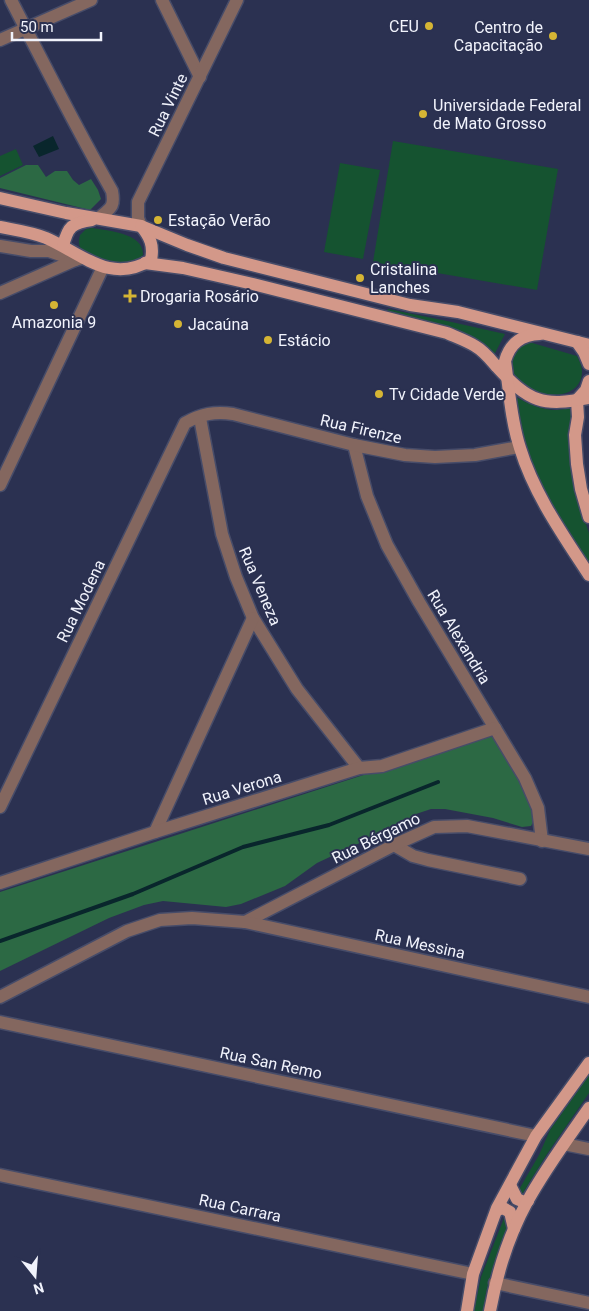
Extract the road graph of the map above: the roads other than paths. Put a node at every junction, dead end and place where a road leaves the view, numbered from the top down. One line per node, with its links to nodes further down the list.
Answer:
1 (11, 0): 5 (street)
2 (90, 0): 5 (street)
3 (162, 0): 7 (street)
4 (237, 0): 7 (street, Rua Vinte)
5 (26, 29): 6 (street); 9 (street)
6 (0, 40)
7 (200, 77): 10 (street, Rua Vinte)
8 (0, 198): 9 (main road)
9 (99, 218): 10 (main road); 13 (main road)
10 (141, 226): 15 (main road); 18 (main road)
11 (0, 227): 13 (main road)
12 (0, 246): 14 (street)
13 (63, 246): 14 (main road)
14 (78, 259): 16 (main road); 17 (street)
15 (145, 263): 16 (main road); 21 (main road)
16 (103, 267): 27 (street)
17 (0, 293)
18 (546, 333): 19 (main road); 21 (main road)
19 (583, 344): 20 (main road)
20 (589, 364)
21 (508, 378): 23 (main road); 26 (main road)
22 (589, 381): 23 (main road)
23 (583, 399): 28 (main road)
24 (200, 418): 25 (street, Rua Firenze); 30 (street, Rua Veneza); 33 (street, Rua Modena)
25 (354, 445): 26 (street, Rua Firenze); 31 (street, Rua Alexandria)
26 (519, 447): 29 (main road)
27 (0, 485)
28 (589, 517)
29 (589, 575)
30 (253, 618): 32 (street, Rua Veneza); 34 (street)
31 (495, 728): 32 (street, Rua Verona); 35 (street, Rua Alexandria)
32 (359, 768): 34 (street, Rua Verona)
33 (0, 807)
34 (155, 832): 39 (street, Rua Verona)
35 (542, 841): 36 (street, Rua Bérgamo); 37 (street, Rua Bérgamo)
36 (394, 845): 38 (street); 40 (street, Rua Bérgamo)
37 (589, 849)
38 (520, 879)
39 (0, 883)
40 (245, 922): 41 (street, Rua Messina); 42 (street, Rua Messina)
41 (0, 996)
42 (589, 997)
43 (0, 1022): 46 (street, Rua San Remo)
44 (589, 1063): 46 (main road)
45 (589, 1108): 47 (main road)
46 (536, 1136): 50 (main road)
47 (564, 1144): 48 (street); 51 (main road)
48 (589, 1149)
49 (0, 1174): 54 (street, Rua Carrara)
50 (510, 1184): 51 (main road); 52 (main road)
51 (528, 1201): 53 (main road)
52 (497, 1210): 53 (main road); 54 (main road)
53 (514, 1229): 55 (main road)
54 (473, 1274): 57 (main road)
55 (495, 1282): 56 (street); 58 (main road)
56 (589, 1303)
57 (467, 1311)
58 (490, 1311)

